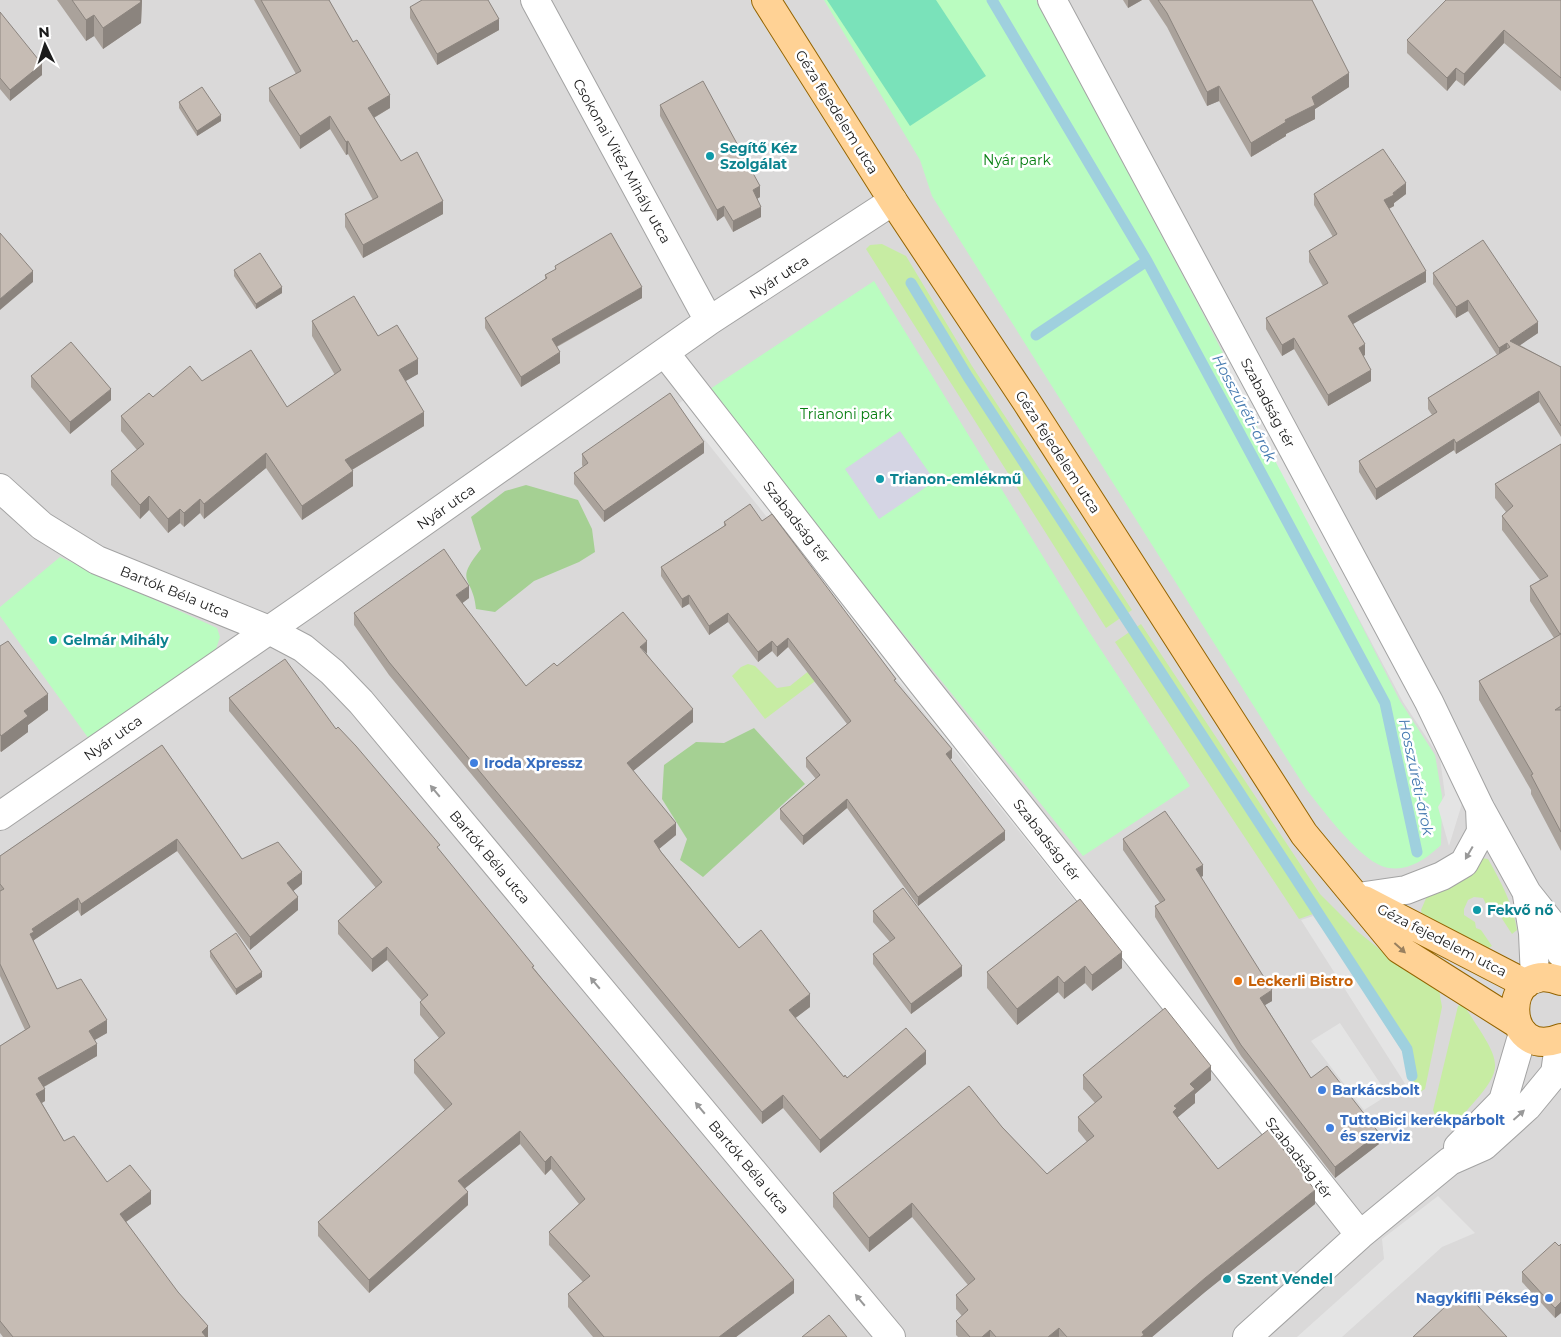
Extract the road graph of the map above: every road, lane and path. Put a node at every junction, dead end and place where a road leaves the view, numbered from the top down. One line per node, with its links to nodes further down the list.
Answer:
1 (535, 0): 5 (street, Csokonai Vitéz Mihály utca)
2 (766, 0): 4 (main road, Géza fejedelem utca)
3 (1052, 0): 9 (street, Szabadság tér)
4 (893, 201): 5 (street, Nyár utca); 12 (main road, Géza fejedelem utca)
5 (709, 321): 6 (street, Nyár utca)
6 (666, 353): 8 (street, Nyár utca); 18 (street, Szabadság tér)
7 (0, 488): 8 (street, Bartók Béla utca)
8 (269, 630): 10 (street, Nyár utca); 19 (street, Bartók Béla utca, one-way to 8)
9 (1480, 808): 11 (street, Szabadság tér); 12 (street, Szabadság tér, one-way to 12)
10 (0, 816)
11 (1527, 893): 13 (street, Szabadság tér); 14 (street, Szabadság tér)
12 (1358, 897): 14 (main road, Géza fejedelem utca); 15 (main road, Géza fejedelem utca, one-way to 15)
13 (1561, 953)
14 (1541, 981): 15 (main road)
15 (1520, 1028): 16 (main road); 17 (street)
16 (1560, 1039): 17 (street, one-way to 16)
17 (1450, 1161): 18 (street)
18 (1360, 1235): 20 (street)
19 (891, 1337)
20 (1247, 1337)

